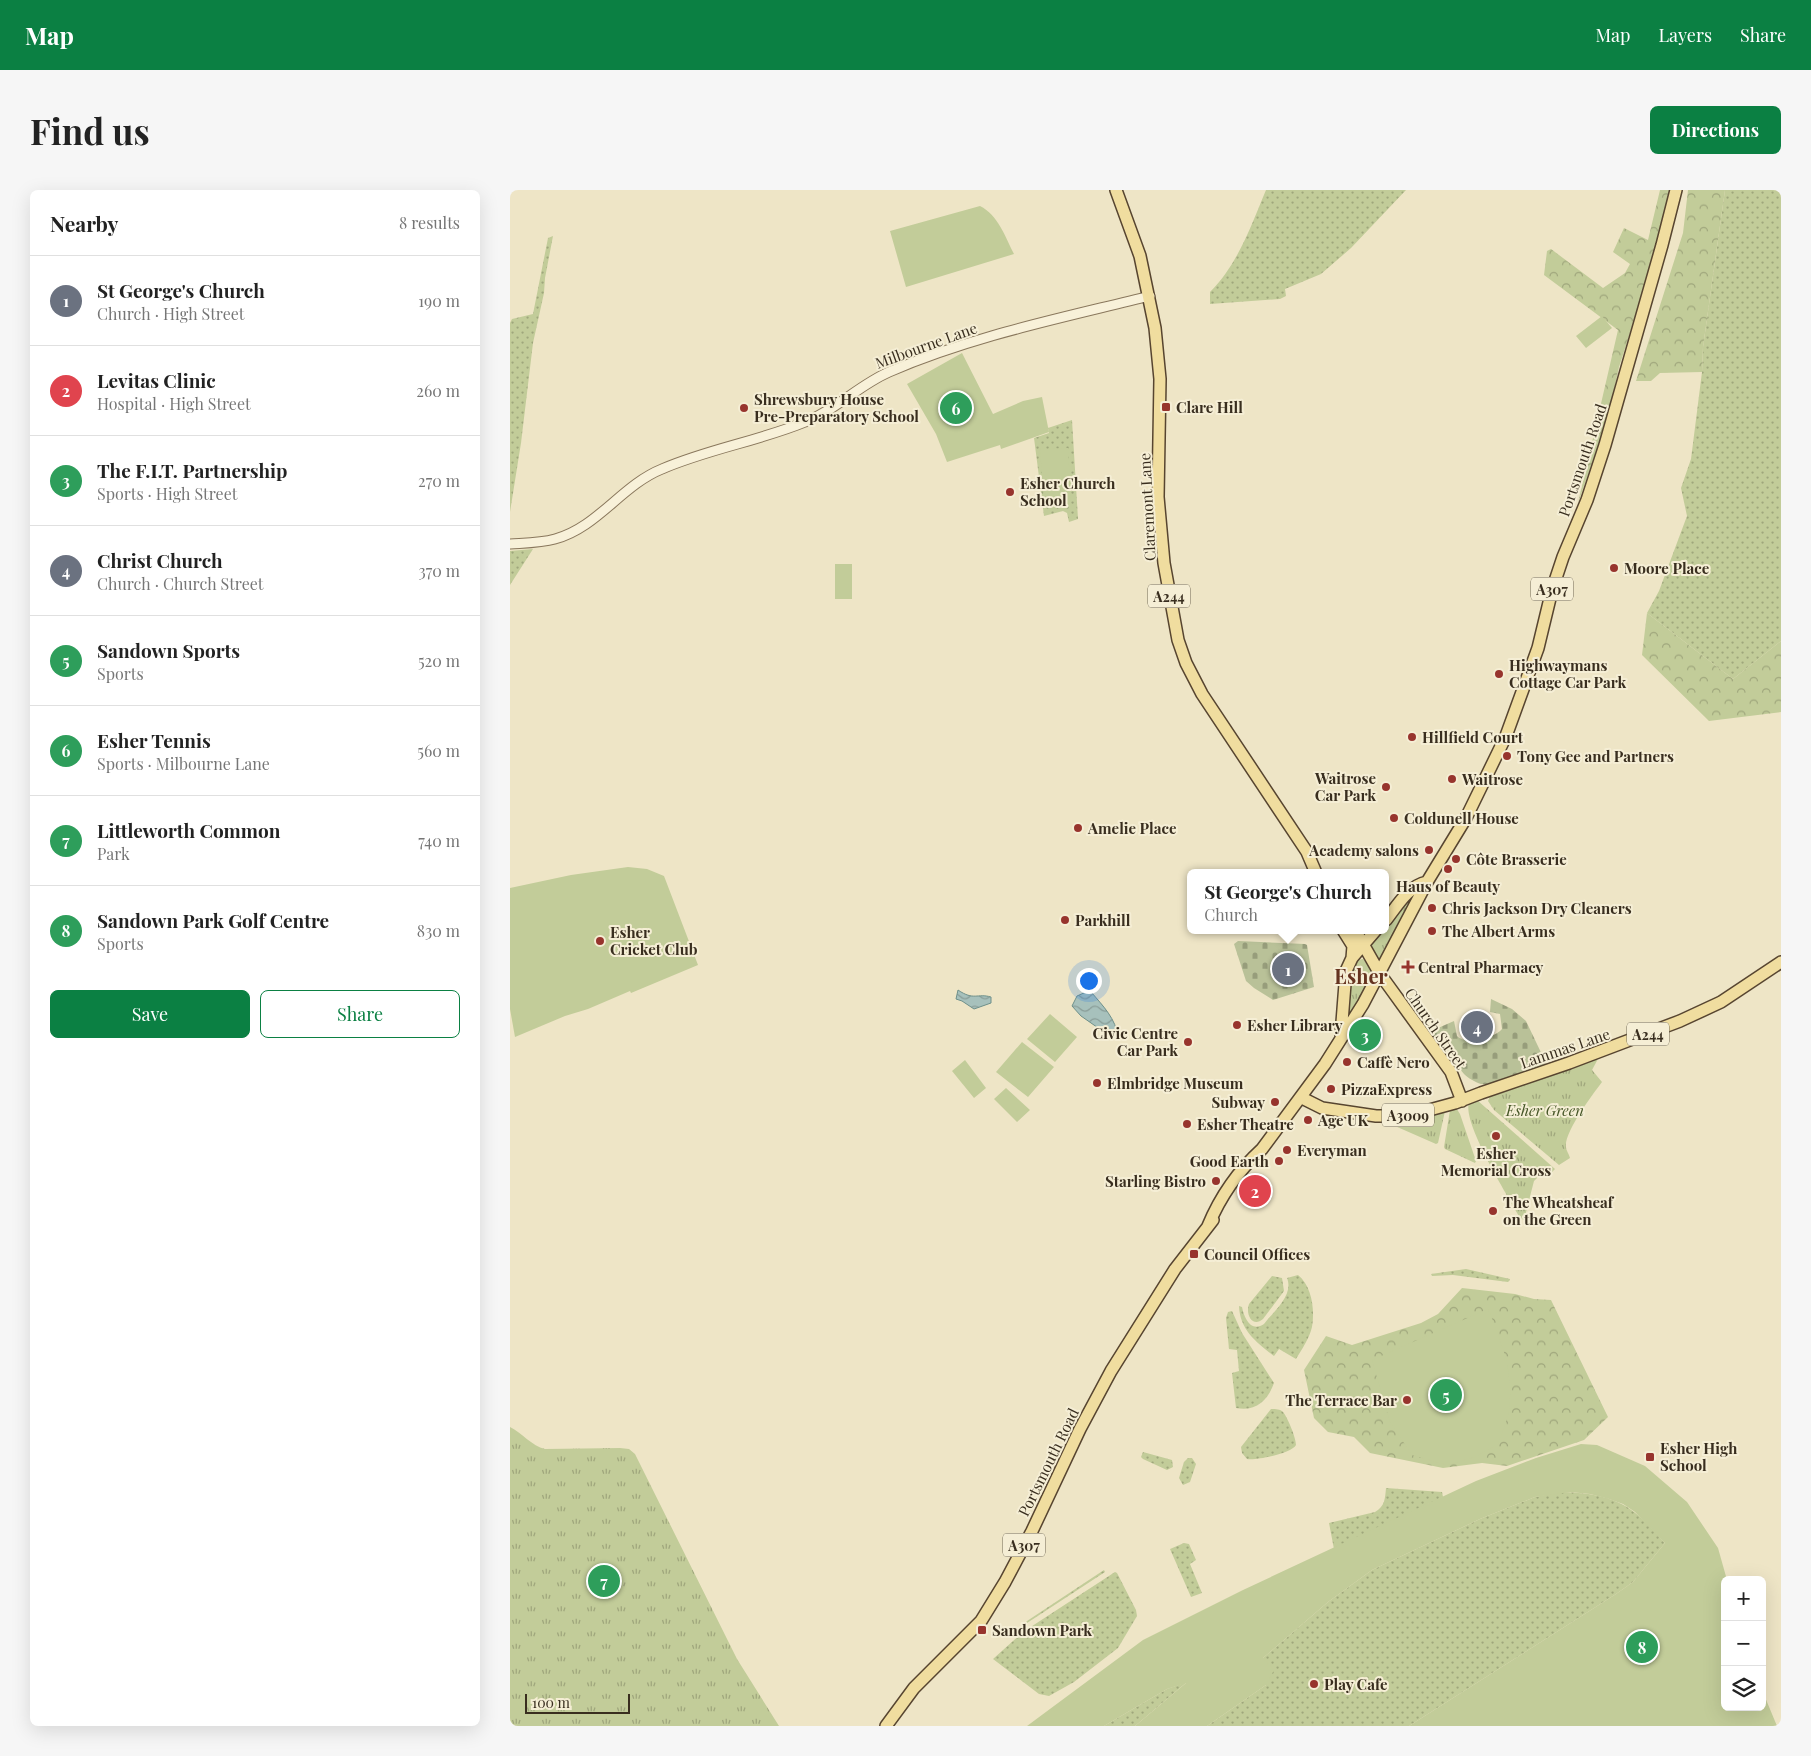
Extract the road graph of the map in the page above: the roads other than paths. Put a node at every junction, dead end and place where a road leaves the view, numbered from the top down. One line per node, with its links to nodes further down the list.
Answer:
1 (1116, 190): 3 (main road, A244)
2 (1676, 190): 8 (main road, Portsmouth Road / A307)
3 (1150, 296): 4 (street, Milbourne Lane); 5 (main road, Claremont Lane / A244)
4 (510, 544)
5 (1311, 859): 6 (main road, Claremont Lane / A244); 7 (main road, Claremont Lane / A244)
6 (1315, 869)
7 (1320, 869)
8 (1427, 882): 9 (main road, A307); 16 (main road, A307)
9 (1389, 916)
10 (1346, 934): 14 (main road)
11 (1357, 934): 13 (main road)
12 (1373, 934): 13 (main road)
13 (1363, 946): 14 (main road); 16 (main road)
14 (1352, 958): 17 (main road)
15 (1781, 962): 19 (main road, Lammas Lane / A244)
16 (1380, 974): 17 (main road, A307); 18 (main road, Church Street)
17 (1341, 1040): 20 (main road, A307)
18 (1454, 1080): 19 (main road); 21 (main road, Church Street); 22 (main road, A3009)
19 (1480, 1093): 21 (main road, Lammas Lane / A244)
20 (1303, 1094): 23 (main road, A3009); 24 (main road, A307)
21 (1462, 1101): 22 (main road, A3009)
22 (1447, 1105): 23 (main road, A3009)
23 (1322, 1108): 24 (main road, A3009)
24 (1291, 1110): 25 (main road, Portsmouth Road / A307)
25 (886, 1726)

